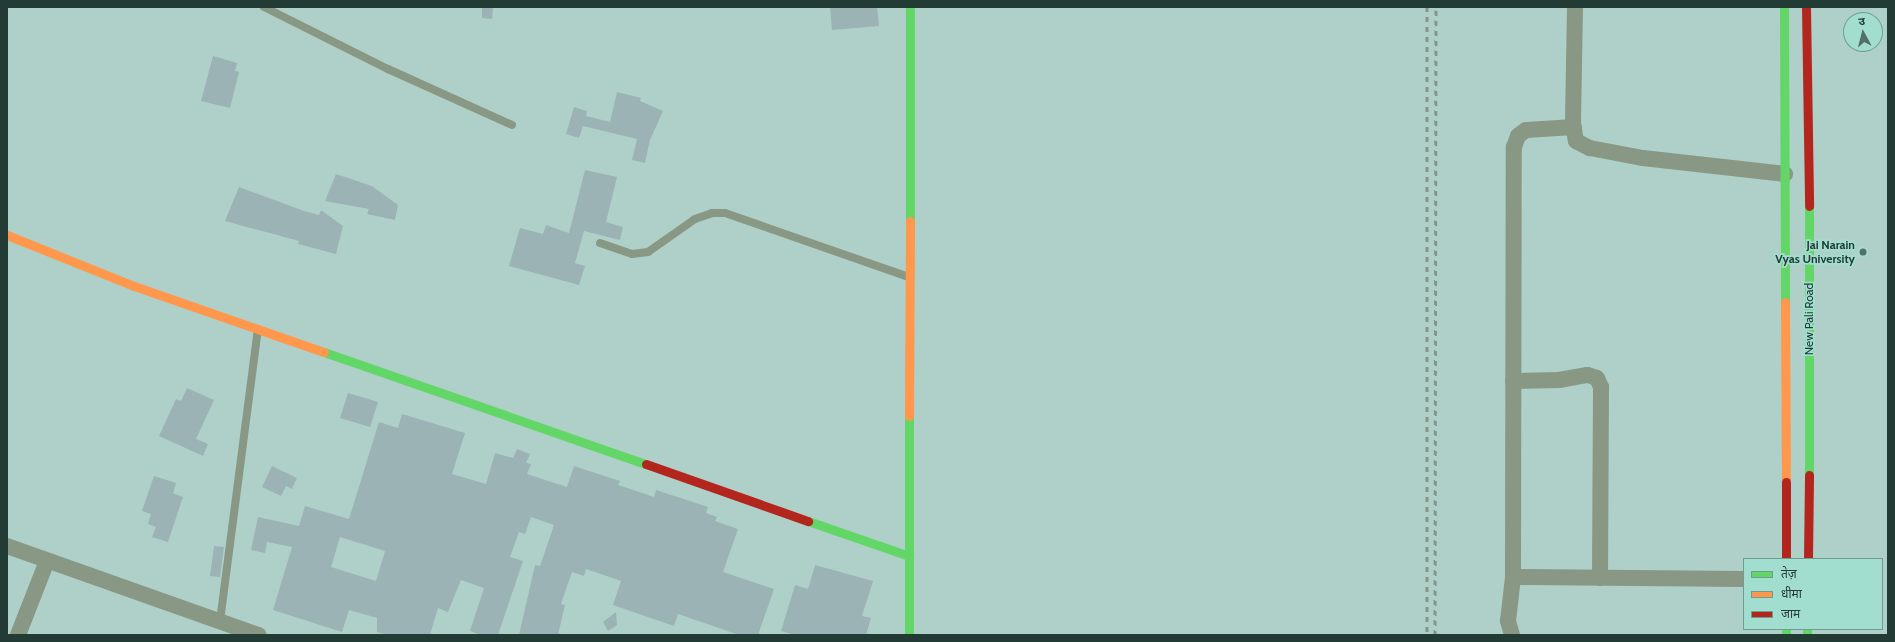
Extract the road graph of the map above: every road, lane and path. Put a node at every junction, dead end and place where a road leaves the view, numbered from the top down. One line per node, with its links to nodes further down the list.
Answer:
1 (264, 7): 6 (lane)
2 (910, 7): 11 (main road)
3 (1575, 7): 7 (street)
4 (1784, 7): 8 (main road, New Pali Road)
5 (1806, 7): 17 (main road, New Pali Road)
6 (512, 125)
7 (1574, 127): 8 (street); 13 (street)
8 (1785, 174): 16 (main road, New Pali Road)
9 (7, 236): 12 (main road)
10 (600, 243): 11 (lane)
11 (911, 278): 15 (main road)
12 (258, 329): 15 (main road); 22 (lane)
13 (1513, 381): 19 (street); 20 (street)
14 (7, 546): 18 (street)
15 (909, 556): 25 (main road)
16 (1786, 558)
17 (1808, 558)
18 (47, 560): 22 (street); 23 (street)
19 (1513, 577): 20 (street); 26 (street)
20 (1600, 578): 21 (street)
21 (1743, 579)
22 (220, 621): 24 (street)
23 (18, 635)
24 (259, 635)
25 (909, 635)
26 (1512, 635)

